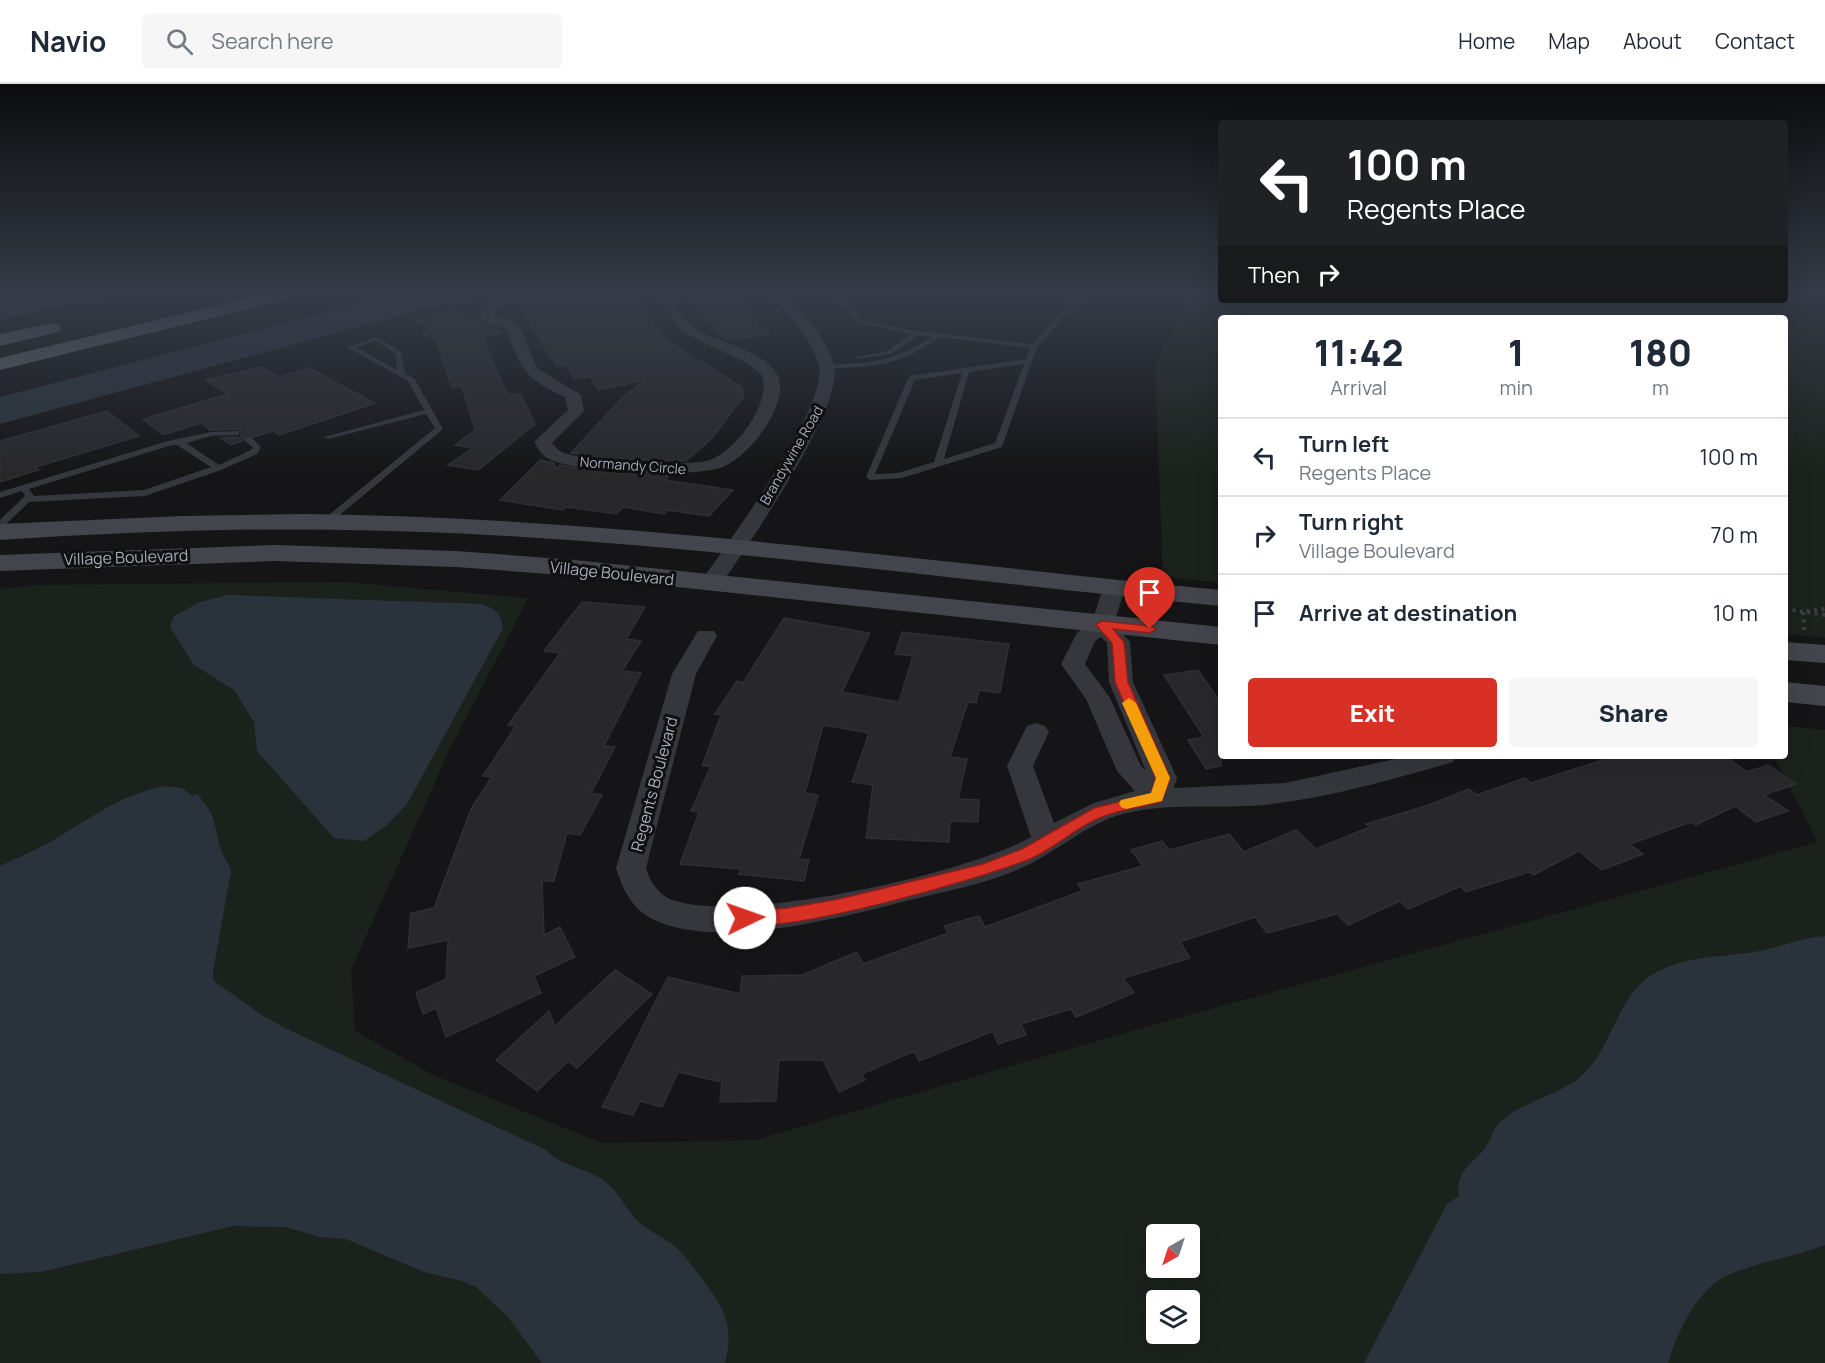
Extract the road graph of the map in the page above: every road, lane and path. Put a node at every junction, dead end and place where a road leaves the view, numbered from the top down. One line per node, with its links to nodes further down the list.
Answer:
1 (38, 355): 12 (highway)
2 (364, 355): 14 (lane)
3 (399, 355): 14 (lane)
4 (522, 355): 5 (street, Normandy Circle)
5 (742, 355)
6 (822, 355): 11 (street)
7 (880, 355): 11 (lane)
8 (909, 355): 11 (lane)
9 (1031, 355): 10 (lane)
10 (1029, 361): 13 (lane); 20 (lane)
11 (826, 363): 28 (street, Brandywine Road)
12 (0, 364)
13 (966, 370): 20 (lane); 20 (lane)
14 (401, 374): 15 (lane)
15 (428, 411): 17 (lane); 25 (lane)
16 (236, 433): 19 (lane)
17 (328, 437)
18 (248, 439): 21 (lane)
19 (179, 442): 21 (lane); 22 (lane)
20 (938, 464)
21 (218, 468): 24 (lane)
22 (24, 488): 23 (lane); 24 (lane)
23 (0, 495)
24 (27, 499): 26 (lane)
25 (327, 521): 27 (street, Village Boulevard); 28 (street, Village Boulevard)
26 (0, 525)
27 (0, 532)
28 (735, 549): 30 (street, Brandywine Road); 31 (street, Village Boulevard)
29 (0, 563): 30 (street, Village Boulevard)
30 (711, 583): 37 (street, Village Boulevard)
31 (1114, 588): 32 (street, Village Boulevard); 37 (street)
32 (1218, 598)
33 (1788, 609): 35 (path)
34 (1825, 609): 35 (path)
35 (1803, 611): 36 (path); 40 (path)
36 (1825, 615)
37 (1102, 625): 39 (street, Village Boulevard); 45 (street); 45 (street)
38 (706, 636): 46 (street, Regents Boulevard)
39 (1218, 636)
40 (1805, 649)
41 (1788, 692): 42 (street)
42 (1825, 696)
43 (1036, 732): 46 (street)
44 (1432, 759): 45 (street, Regents Boulevard)
45 (1157, 797): 46 (street, Regents Boulevard)
46 (1047, 843)

